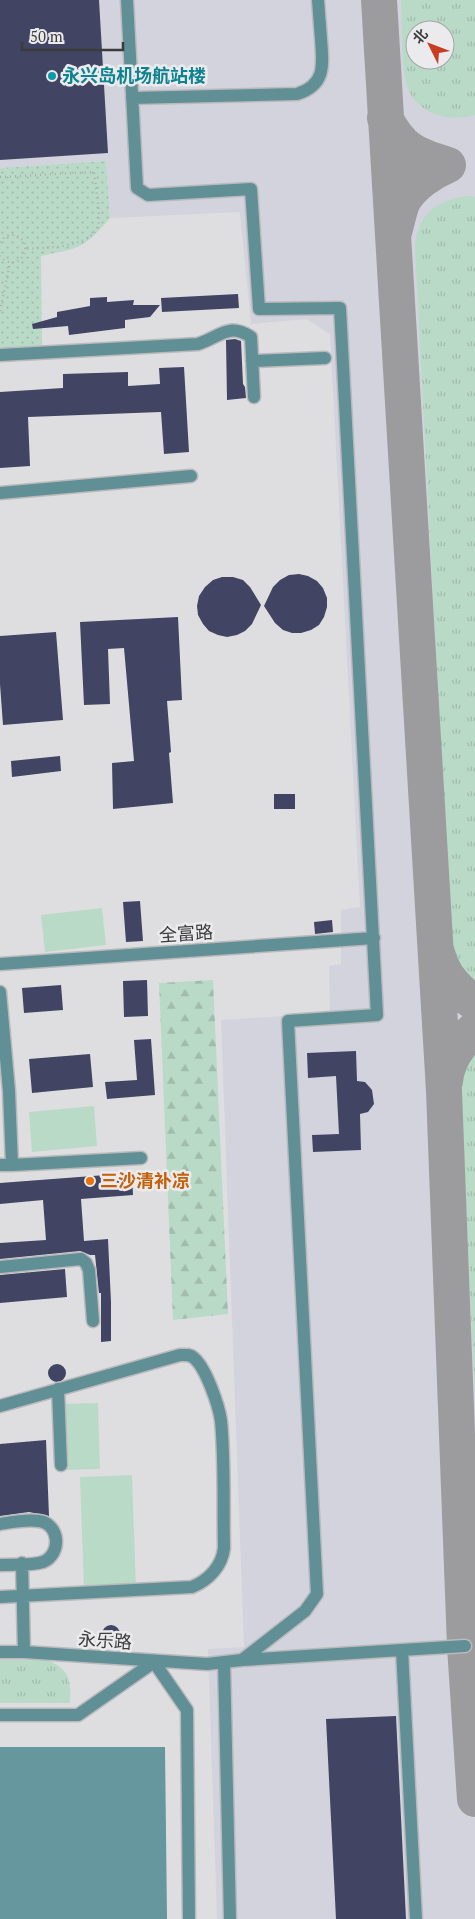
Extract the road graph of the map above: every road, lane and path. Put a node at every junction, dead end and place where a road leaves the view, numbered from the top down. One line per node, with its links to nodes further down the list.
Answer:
1 (127, 0): 3 (street)
2 (318, 0): 3 (street)
3 (132, 98): 18 (street)
4 (0, 177): 6 (path)
5 (1, 240): 6 (path)
6 (26, 249): 9 (path)
7 (0, 256): 8 (path)
8 (6, 262): 9 (path); 10 (path)
9 (10, 262): 11 (path)
10 (0, 265)
11 (0, 312)
12 (0, 355): 14 (street)
13 (325, 358): 14 (street)
14 (252, 361): 15 (street)
15 (254, 397)
16 (191, 476): 17 (street)
17 (0, 492)
18 (374, 938): 19 (street, 全富路); 38 (street)
19 (0, 964)
20 (0, 992): 21 (street)
21 (4, 1091): 23 (street)
22 (141, 1158): 23 (street)
23 (6, 1165)
24 (0, 1266): 25 (street)
25 (93, 1321)
26 (58, 1390): 27 (street); 28 (street); 32 (street)
27 (0, 1406)
28 (60, 1465)
29 (0, 1524): 30 (street)
30 (22, 1563): 31 (street); 32 (street)
31 (0, 1565)
32 (22, 1596): 33 (street); 37 (street)
33 (0, 1597)
34 (465, 1646): 35 (street, 永乐路)
35 (402, 1650): 38 (street, 永乐路); 44 (street)
36 (0, 1652): 37 (street, 永乐路)
37 (24, 1652): 39 (street, 永乐路)
38 (242, 1660): 40 (street, 永乐路)
39 (154, 1662): 40 (street, 永乐路); 41 (street); 42 (street)
40 (224, 1662): 43 (street)
41 (0, 1715)
42 (189, 1919)
43 (230, 1919)
44 (416, 1919)

